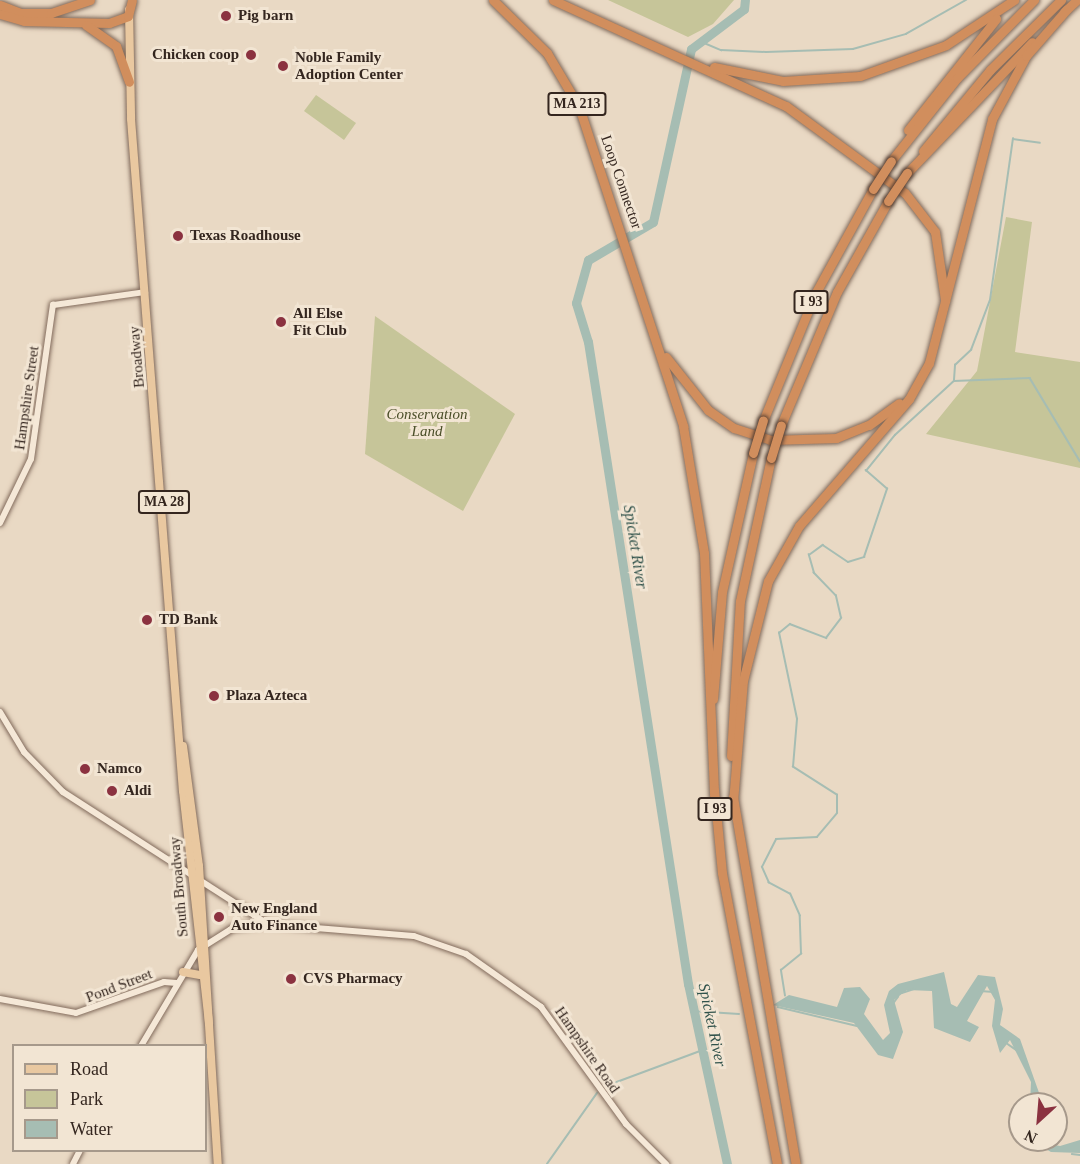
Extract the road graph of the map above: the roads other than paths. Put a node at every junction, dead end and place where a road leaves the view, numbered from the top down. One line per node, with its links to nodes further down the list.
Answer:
1 (90, 0): 9 (highway)
2 (130, 0): 12 (highway)
3 (493, 0): 20 (highway, Loop Connector / MA 213)
4 (554, 0): 14 (highway)
5 (1014, 0): 14 (highway); 16 (highway)
6 (1034, 0): 16 (highway, I 93)
7 (1061, 0): 17 (highway, I 93)
8 (1077, 0): 10 (highway)
9 (0, 5)
10 (1067, 9): 17 (highway); 19 (highway)
11 (0, 14): 13 (highway)
12 (128, 16): 13 (highway); 15 (main road, Broadway / MA 28)
13 (72, 23): 15 (highway)
14 (693, 62): 19 (highway)
15 (129, 82): 18 (main road, Broadway / MA 28)
16 (891, 161): 25 (highway, I 93, bridge)
17 (907, 173): 26 (highway, I 93, bridge)
18 (145, 292): 22 (street, Hampshire Street); 23 (main road, Broadway / MA 28)
19 (942, 326): 21 (highway)
20 (654, 331): 21 (highway); 25 (highway)
21 (918, 382): 26 (highway)
22 (0, 523)
23 (180, 711): 27 (main road, South Broadway)
24 (0, 712): 27 (street)
25 (714, 795): 41 (highway, I 93)
26 (733, 802): 42 (highway, I 93)
27 (197, 881): 28 (street, Hampshire Road); 31 (main road, South Broadway); 32 (main road, South Broadway)
28 (236, 909): 29 (street, Hampshire Road); 30 (street)
29 (267, 924): 30 (street, Hampshire Road); 40 (street, Hampshire Road)
30 (233, 928): 31 (street, Hampshire Road)
31 (206, 944): 32 (street, Hampshire Road); 37 (main road, South Broadway)
32 (198, 950): 33 (street, Hampshire Road); 34 (main road, South Broadway)
33 (183, 972): 34 (main road); 35 (street, Hampshire Road)
34 (200, 975): 37 (main road, South Broadway)
35 (177, 983): 36 (street, Pond Street); 38 (street, Hampshire Road)
36 (0, 999)
37 (209, 1024): 39 (main road, South Broadway)
38 (142, 1044)
39 (218, 1164)
40 (666, 1164)
41 (777, 1164)
42 (796, 1164)

